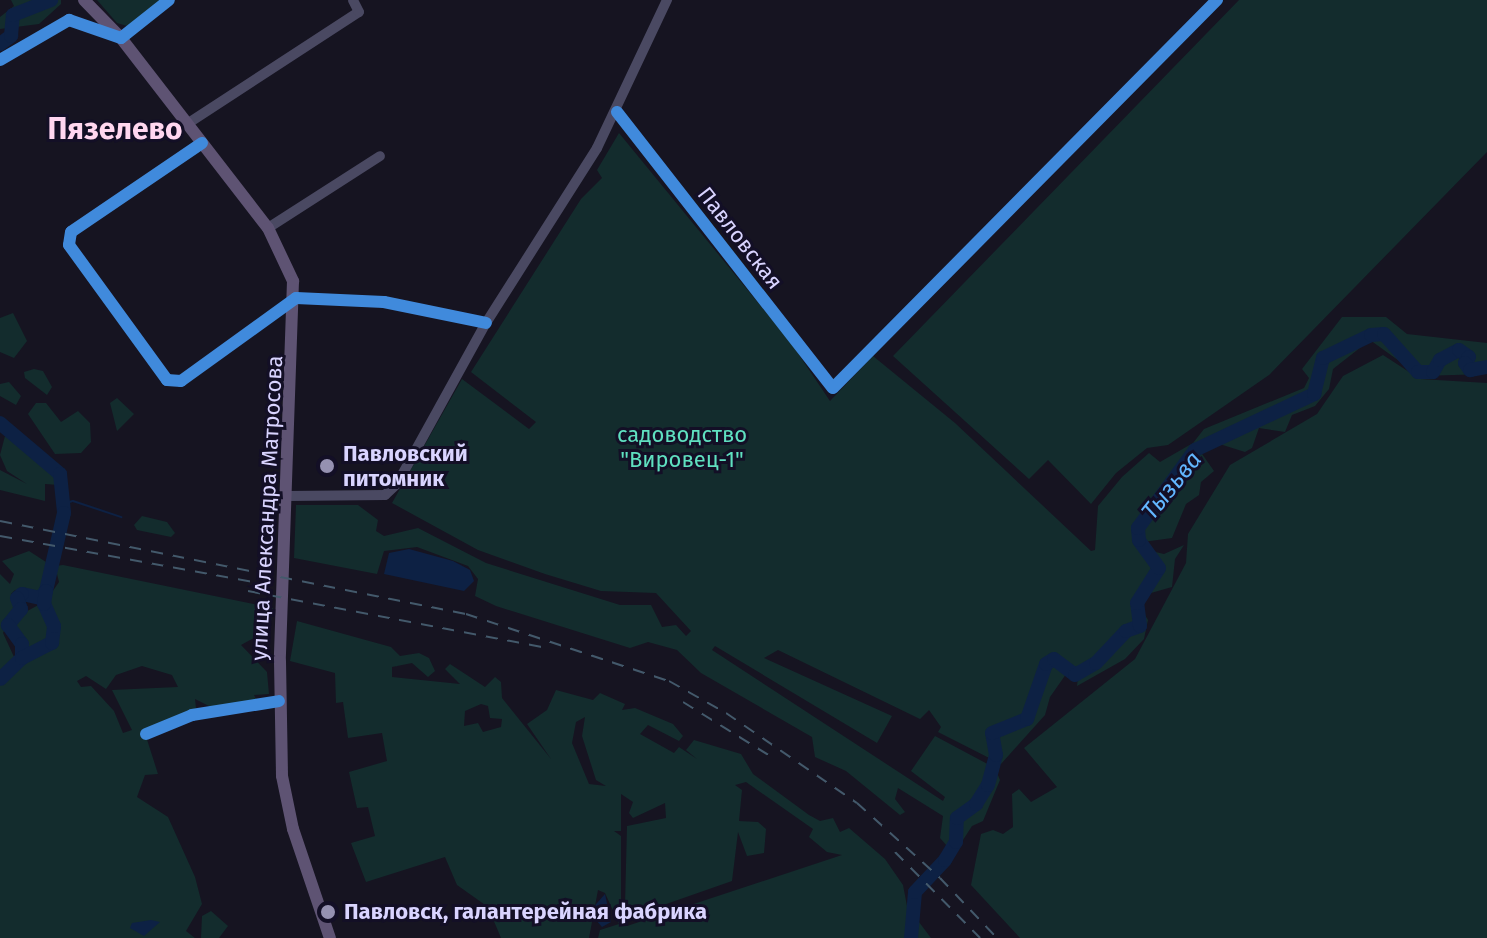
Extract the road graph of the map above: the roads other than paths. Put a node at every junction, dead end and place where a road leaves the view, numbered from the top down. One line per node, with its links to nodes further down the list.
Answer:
1 (169, 0): 6 (street)
2 (353, 0): 9 (street)
3 (667, 0): 8 (street)
4 (1217, 0): 8 (street, Павловская)
5 (89, 4): 6 (main road, улица Александра Матросова)
6 (121, 38): 7 (street); 9 (main road, улица Александра Матросова)
7 (0, 60)
8 (617, 112): 14 (street)
9 (187, 124): 10 (main road, улица Александра Матросова)
10 (202, 143): 12 (main road, улица Александра Матросова); 13 (street)
11 (380, 156): 12 (street)
12 (268, 228): 13 (main road, улица Александра Матросова)
13 (296, 298): 14 (street); 15 (main road, улица Александра Матросова)
14 (486, 323): 15 (street)
15 (288, 496): 16 (main road, улица Александра Матросова)
16 (279, 701): 17 (street); 18 (main road, улица Александра Матросова)
17 (146, 734)
18 (330, 938)

